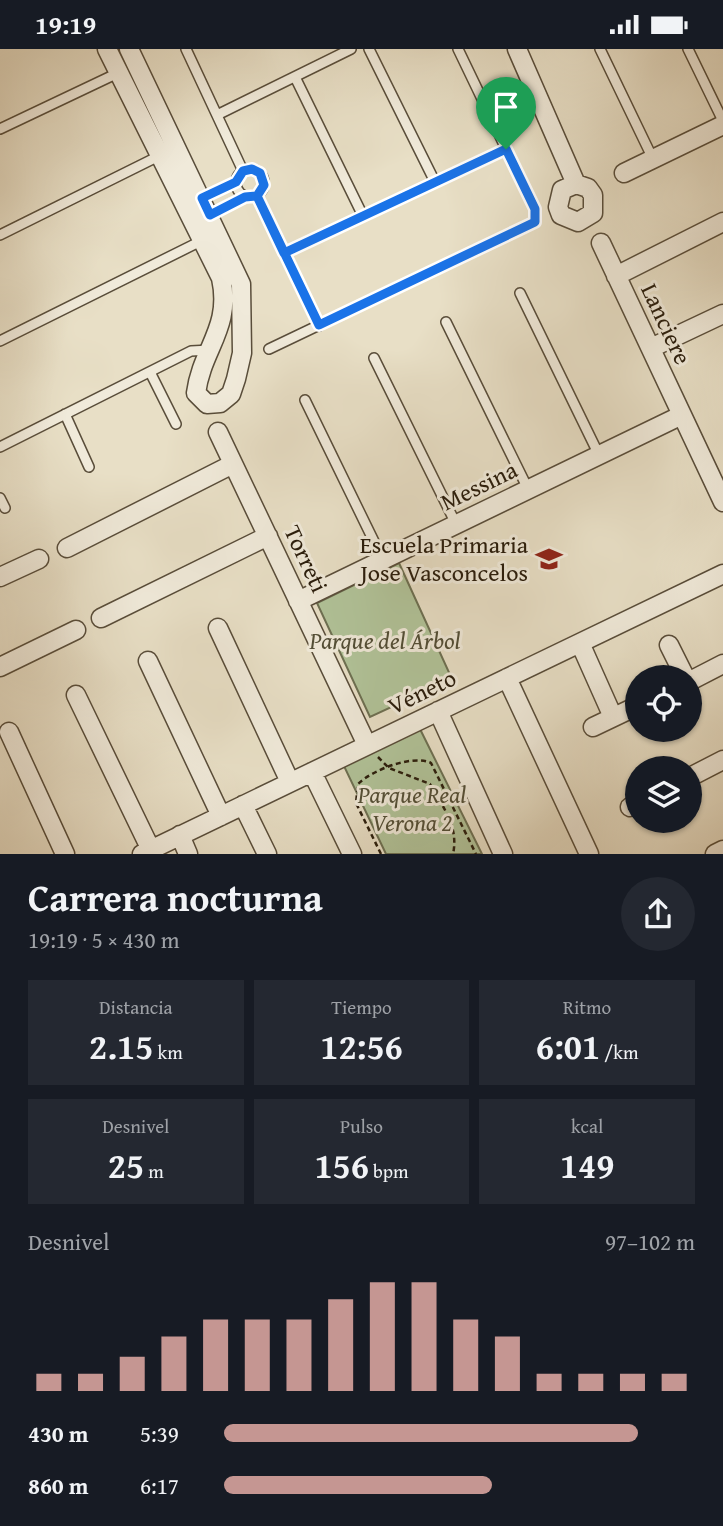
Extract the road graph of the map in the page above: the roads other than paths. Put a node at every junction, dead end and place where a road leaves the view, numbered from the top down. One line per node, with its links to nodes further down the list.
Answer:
1 (107, 49): 10 (street)
2 (129, 49): 25 (street)
3 (186, 49): 12 (lane)
4 (352, 49): 11 (lane)
5 (369, 49): 21 (lane)
6 (458, 49): 15 (lane)
7 (517, 49): 22 (street)
8 (600, 49): 17 (lane)
9 (688, 49): 13 (lane)
10 (120, 72): 14 (lane); 16 (street)
11 (295, 77): 12 (lane); 27 (lane)
12 (217, 115): 18 (lane)
13 (723, 123): 17 (street)
14 (0, 129)
15 (506, 149): 21 (lane); 37 (lane)
16 (161, 155): 29 (lane); 30 (street)
17 (653, 159): 19 (street)
18 (243, 171): 20 (lane); 23 (lane)
19 (624, 173)
20 (236, 182): 24 (lane); 25 (lane)
21 (435, 182): 27 (lane)
22 (576, 184)
23 (257, 196): 24 (lane); 32 (lane)
24 (245, 197): 26 (lane)
25 (202, 198): 26 (street)
26 (210, 215): 41 (street)
27 (363, 216): 32 (lane)
28 (723, 222): 33 (street)
29 (0, 235)
30 (203, 240): 38 (lane); 41 (street)
31 (601, 243): 33 (street, Lanciere)
32 (284, 253): 37 (lane)
33 (616, 276): 39 (street, Lanciere)
34 (520, 293): 50 (lane)
35 (723, 314): 39 (street)
36 (446, 322): 53 (lane)
37 (319, 325): 40 (lane)
38 (0, 341)
39 (651, 348): 46 (street, Lanciere)
40 (269, 349)
41 (210, 351): 43 (lane)
42 (374, 358): 57 (lane)
43 (150, 372): 45 (lane); 47 (lane)
44 (305, 400): 61 (lane)
45 (65, 414): 49 (lane); 52 (lane)
46 (682, 415): 50 (street, Messina); 55 (street, Lanciere)
47 (176, 424)
48 (218, 432): 51 (street, Torreti)
49 (0, 447)
50 (599, 455): 53 (street, Messina)
51 (233, 464): 58 (street, Torreti); 59 (street)
52 (89, 467)
53 (528, 489): 57 (street, Messina)
54 (0, 498): 56 (lane)
55 (723, 502)
56 (5, 508)
57 (456, 524): 61 (street, Messina)
58 (268, 536): 64 (street, Torreti); 65 (street)
59 (67, 548)
60 (38, 559): 63 (street)
61 (383, 560): 64 (street, Messina)
62 (723, 574): 68 (street, Véneto)
63 (0, 577)
64 (298, 601): 82 (street, Torreti)
65 (101, 618)
66 (218, 628): 86 (street)
67 (76, 630): 73 (street)
68 (580, 643): 75 (street, Véneto); 79 (street)
69 (669, 645): 72 (street)
70 (148, 661): 88 (street)
71 (723, 664): 74 (street)
72 (679, 665)
73 (0, 667)
74 (702, 675)
75 (507, 678): 77 (street, Véneto); 97 (street)
76 (76, 695): 91 (street)
77 (438, 711): 82 (street, Véneto); 96 (street)
78 (625, 712): 79 (street)
79 (613, 717): 80 (street)
80 (593, 727)
81 (9, 732): 92 (street)
82 (367, 745): 85 (street, Véneto)
83 (723, 760): 84 (street)
84 (702, 771)
85 (312, 772): 86 (street, Véneto); 95 (street)
86 (290, 782): 87 (street, Véneto)
87 (243, 805): 88 (street, Véneto); 94 (street)
88 (221, 816): 89 (street, Véneto)
89 (180, 835): 91 (street, Véneto); 93 (street)
90 (723, 850): 98 (street)
91 (146, 852)
92 (65, 854)
93 (188, 854)
94 (267, 854)
95 (352, 854)
96 (503, 854)
97 (589, 854)
98 (715, 854)

